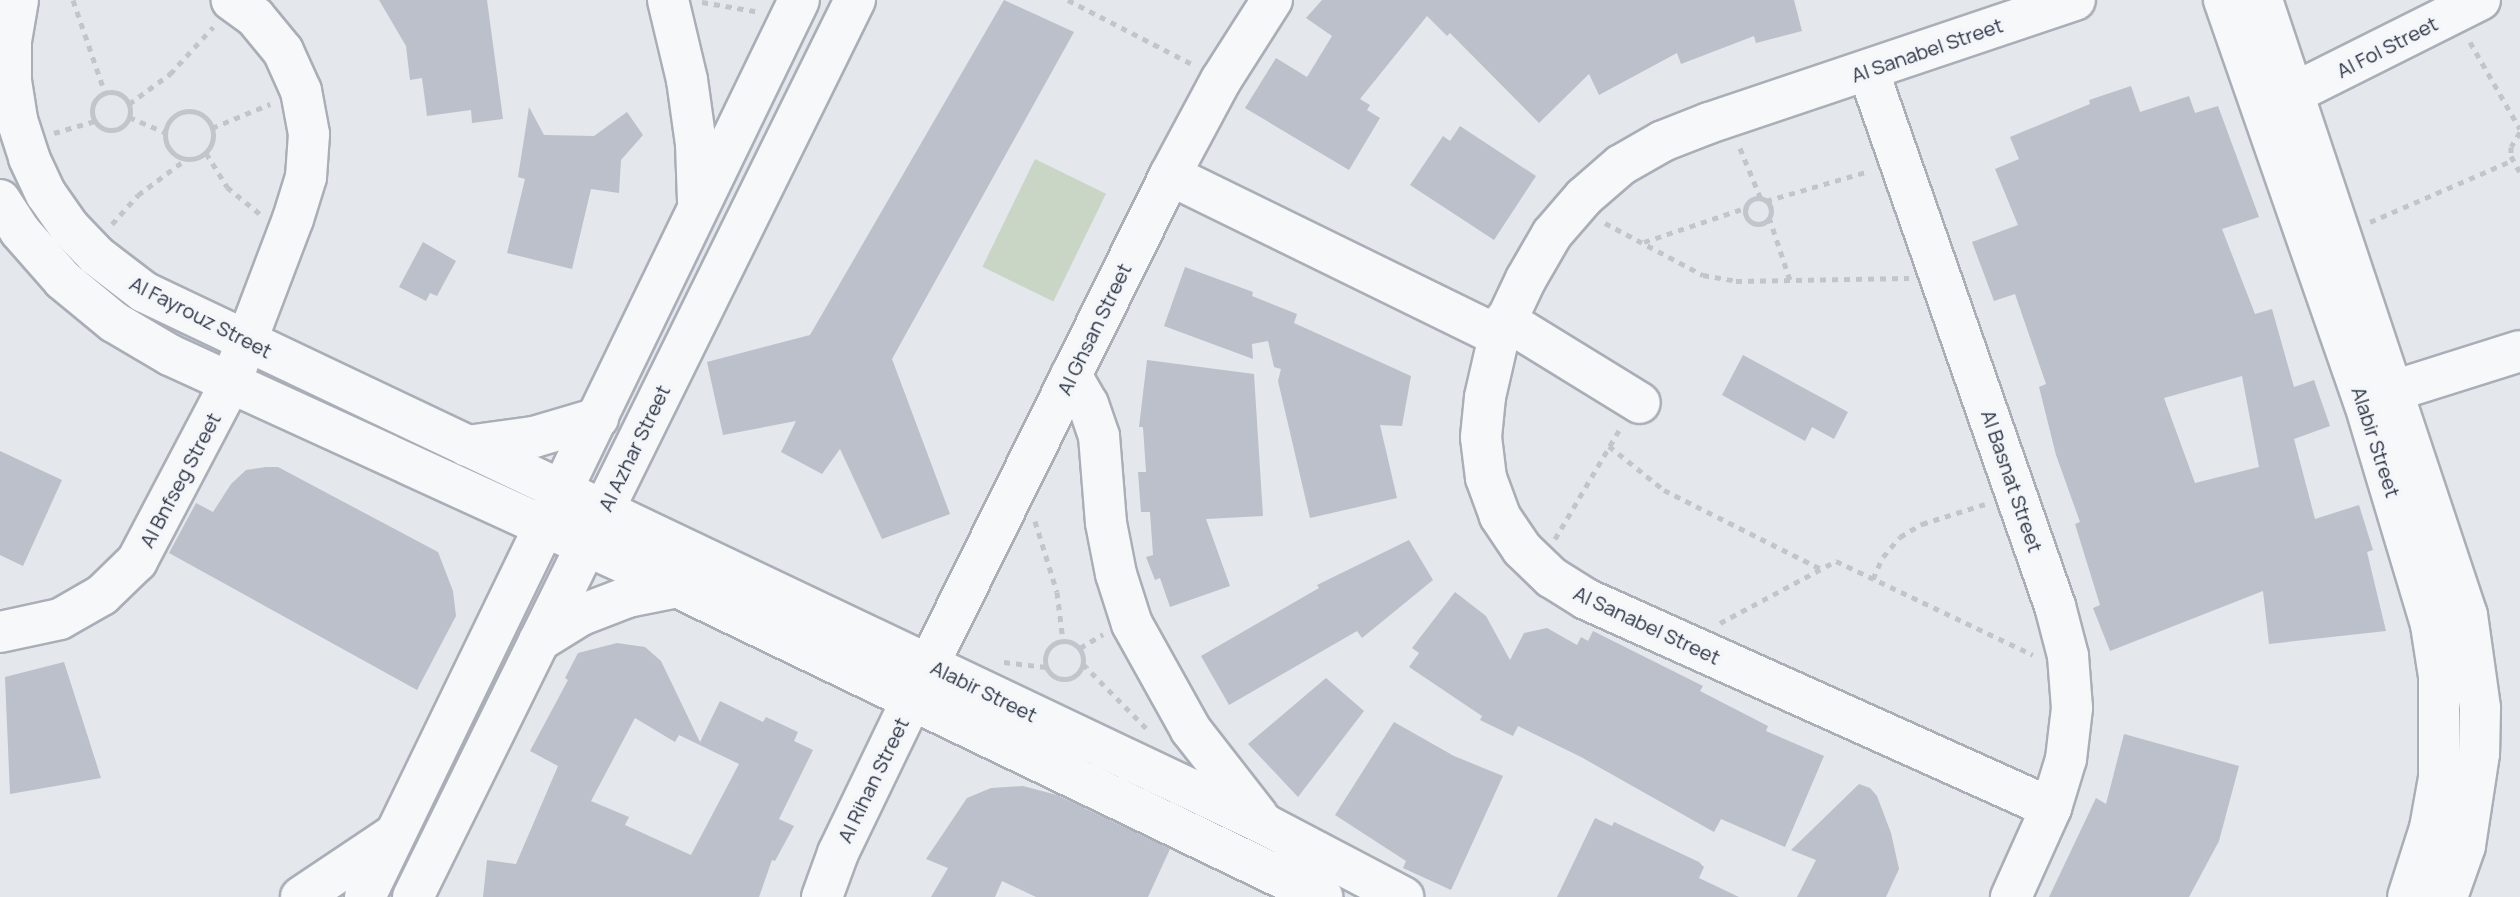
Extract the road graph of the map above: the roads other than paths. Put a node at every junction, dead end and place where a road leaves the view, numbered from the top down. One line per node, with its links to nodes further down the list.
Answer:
1 (18, 0): 17 (street, Al Fayrouz Street)
2 (233, 0): 17 (street, Al Bnfseg Street)
3 (668, 0): 15 (street)
4 (855, 0): 26 (street, Al Azhar Street)
5 (1272, 0): 13 (street, Al Ghsan Street)
6 (2075, 0): 11 (street, Al Sanabel Street)
7 (2224, 0): 21 (street, Alabir Street)
8 (2262, 0): 12 (street, Alabir Street)
9 (2467, 7): 12 (street, Al Fol Street)
10 (795, 9): 15 (street)
11 (1868, 70): 16 (street, Al Sanabel Street); 31 (street, Al Basnat Street)
12 (2294, 93): 21 (street, Alabir Street)
13 (1170, 175): 16 (street); 19 (street, Al Ghsan Street)
14 (0, 200): 20 (street)
15 (698, 209): 23 (street)
16 (1502, 328): 22 (street); 31 (street, Al Sanabel Street)
17 (248, 342): 20 (street, Al Bnfseg Street); 24 (street, Al Fayrouz Street)
18 (2520, 351): 21 (street)
19 (1071, 375): 30 (street, Al Ghsan Street); 32 (street)
20 (231, 382): 25 (street); 28 (street, Al Bnfseg Street)
21 (2379, 396): 42 (street, Alabir Street); 43 (street, Alabir Street)
22 (1632, 412)
23 (598, 418): 24 (street); 25 (street)
24 (467, 446): 25 (street, Al Fayrouz Street)
25 (555, 509): 26 (street, Alabir Street); 33 (street)
26 (595, 528): 27 (street, Alabir Street); 29 (street, Al Azhar Street); 30 (street, Alabir Street)
27 (677, 587): 29 (street); 30 (street, Alabir Street)
28 (0, 632)
29 (539, 641): 34 (street, Al Azhar Street)
30 (921, 681): 32 (street, Alabir Street); 38 (street, Al Rihan Street); 39 (street, Alabir Street)
31 (2051, 808): 41 (street, Al Basnat Street)
32 (1266, 825): 40 (street, Alabir Street)
33 (395, 834): 35 (street); 36 (street)
34 (433, 878): 37 (street, Al Azhar Street)
35 (301, 897)
36 (365, 897)
37 (413, 897)
38 (822, 897)
39 (1322, 897)
40 (1403, 897)
41 (2011, 897)
42 (2408, 897)
43 (2447, 897)

